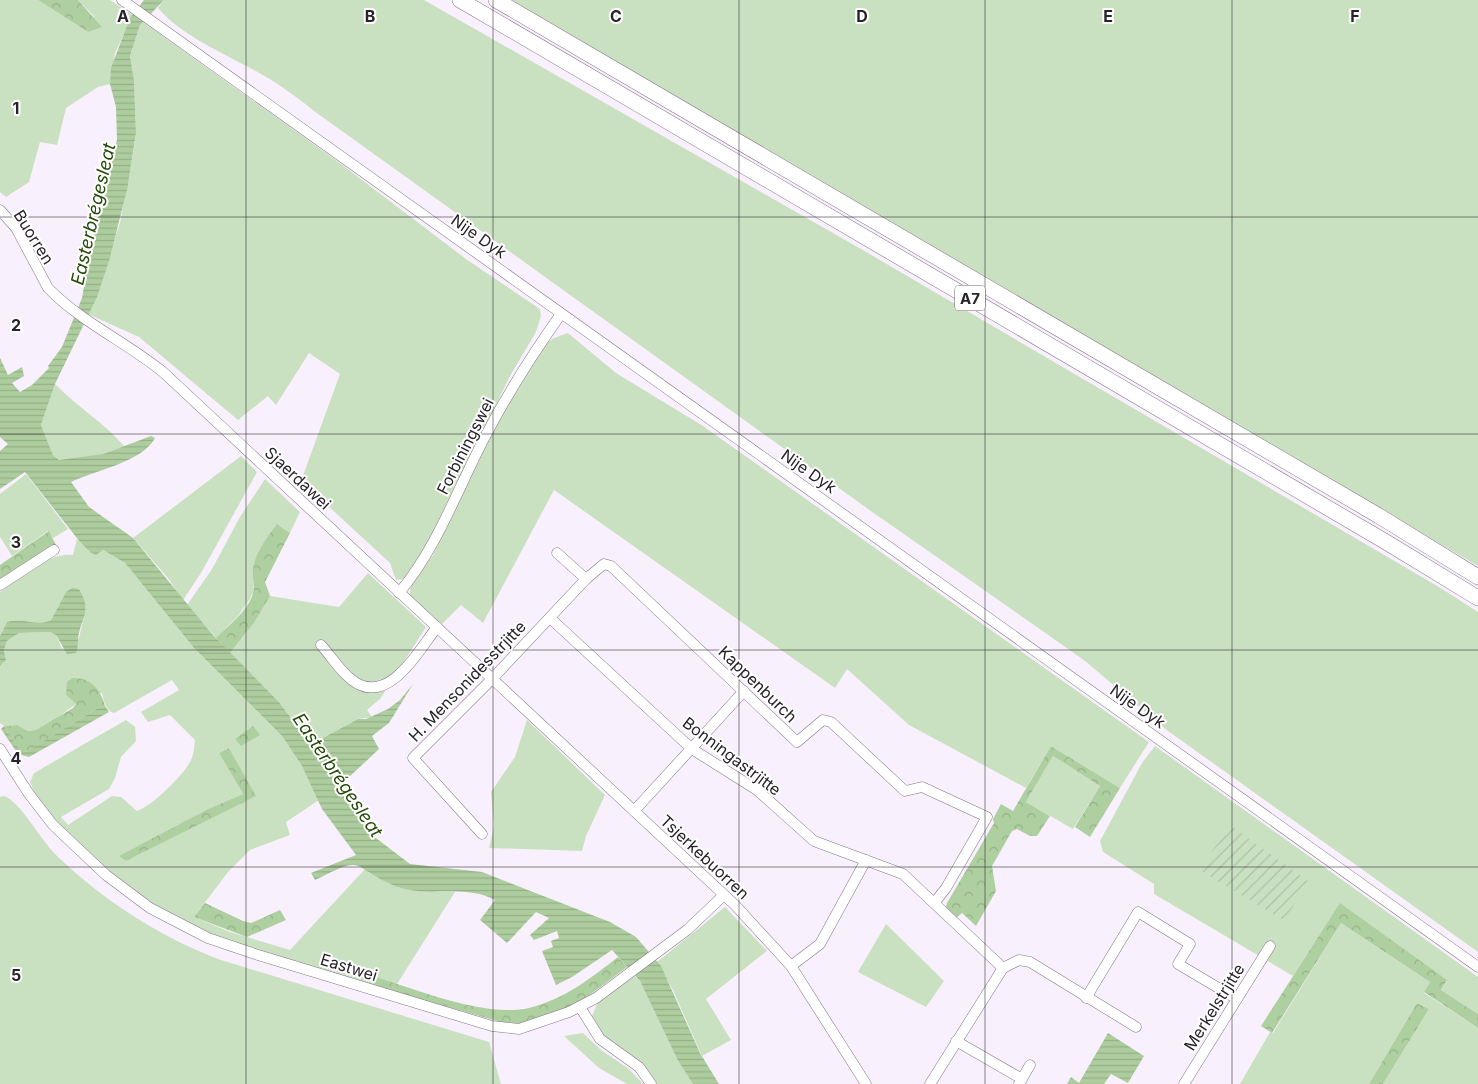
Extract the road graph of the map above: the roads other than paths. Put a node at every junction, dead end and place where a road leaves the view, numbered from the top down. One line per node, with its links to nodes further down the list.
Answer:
1 (460, 0): 13 (highway, A7)
2 (496, 0): 9 (highway, A7)
3 (124, 1): 5 (street, Nije Dyk)
4 (0, 210): 6 (street, Buorren)
5 (562, 314): 12 (street, Forbiningswei); 28 (street, Nije Dyk)
6 (137, 352): 12 (street, Sjaerdawei)
7 (54, 550): 11 (street)
8 (557, 553): 10 (street)
9 (1478, 577)
10 (586, 579): 14 (street, H. Mensonidesstrjitte); 18 (street, Kappenburch)
11 (0, 585)
12 (399, 593): 15 (street, Sjaerdawei)
13 (1478, 598)
14 (550, 618): 17 (street, H. Mensonidesstrjitte); 20 (street, Bonningastrjitte)
15 (437, 627): 16 (street); 17 (street, Sjaerdawei)
16 (321, 645)
17 (493, 678): 21 (street, Tsjerkebuorren); 22 (street, H. Mensonidesstrjitte)
18 (744, 691): 20 (street); 25 (street, Kappenburch)
19 (0, 749): 32 (street, Eastwei)
20 (692, 749): 21 (street); 23 (street, Bonningastrjitte)
21 (634, 811): 24 (street, Tsjerkebuorren)
22 (482, 834)
23 (866, 860): 25 (street, Bonningastrjitte); 27 (street)
24 (724, 895): 27 (street, Tsjerkebuorren); 32 (street, Eastwei)
25 (935, 902): 29 (street, Bonningastrjitte)
26 (1270, 946): 31 (street, Merkelstrjitte)
27 (791, 966): 38 (street, Tsjerkebuorren)
28 (1478, 967)
29 (1003, 968): 30 (street); 34 (street)
30 (1086, 998): 31 (street); 33 (street)
31 (1237, 999): 40 (street, Merkelstrjitte)
32 (580, 1007): 37 (street)
33 (1136, 1027)
34 (956, 1042): 36 (street); 39 (street)
35 (1030, 1065): 36 (street)
36 (1020, 1081)
37 (651, 1084)
38 (866, 1084)
39 (930, 1084)
40 (1184, 1084)

